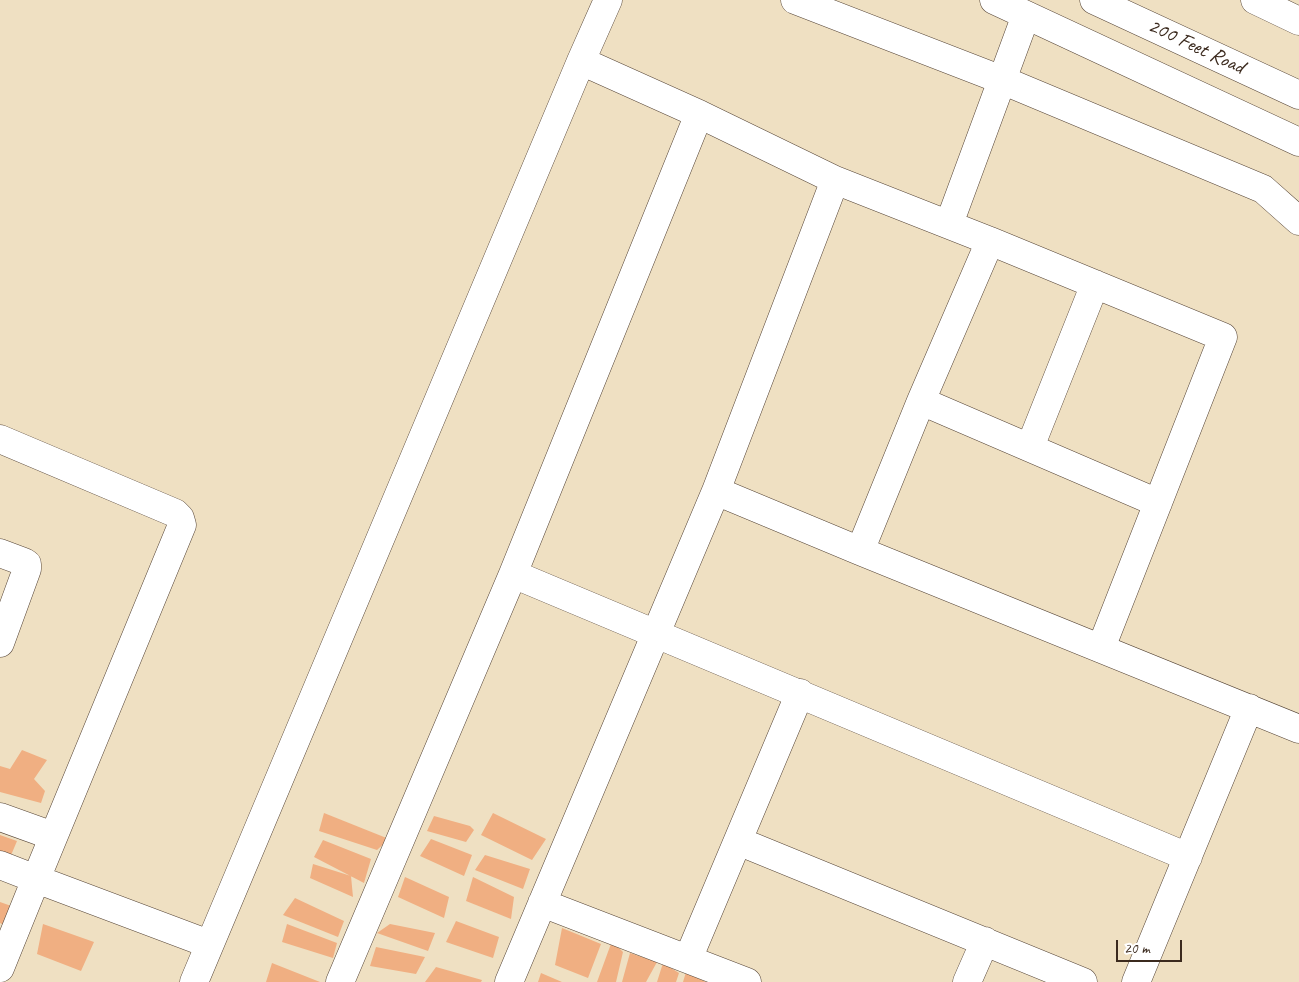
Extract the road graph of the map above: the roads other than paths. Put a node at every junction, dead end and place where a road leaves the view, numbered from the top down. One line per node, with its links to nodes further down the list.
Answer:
1 (608, 0): 8 (street)
2 (795, 0): 9 (street)
3 (994, 0): 6 (street)
4 (1094, 0): 10 (street, 200 Feet Road)
5 (1255, 0): 7 (street)
6 (1026, 15): 9 (street); 12 (street)
7 (1299, 20)
8 (581, 61): 11 (street); 40 (street)
9 (1002, 80): 14 (street); 15 (street)
10 (1299, 95)
11 (699, 114): 13 (street); 25 (street)
12 (1299, 142)
13 (834, 180): 15 (street); 21 (street)
14 (1299, 221)
15 (949, 224): 16 (street)
16 (990, 241): 17 (street); 18 (street)
17 (1096, 284): 20 (street); 22 (street)
18 (921, 401): 20 (street); 23 (street)
19 (0, 439): 33 (street)
20 (1030, 447): 22 (street)
21 (716, 491): 23 (street); 26 (street)
22 (1158, 503): 28 (street)
23 (860, 551): 28 (street)
24 (0, 553): 27 (street)
25 (513, 574): 26 (street); 43 (street)
26 (656, 633): 29 (street); 38 (street)
27 (0, 643)
28 (1101, 648): 30 (street)
29 (800, 693): 34 (street); 35 (street)
30 (1249, 708): 31 (street); 35 (street)
31 (1299, 729)
32 (0, 817): 33 (street)
33 (53, 836): 37 (street)
34 (738, 841): 39 (street); 41 (street)
35 (1188, 857): 49 (street)
36 (0, 865): 37 (street)
37 (36, 879): 40 (street); 42 (street)
38 (542, 903): 41 (street); 45 (street)
39 (984, 941): 47 (street); 48 (street)
40 (209, 944): 44 (street)
41 (688, 959): 46 (street)
42 (0, 968)
43 (348, 979)
44 (194, 982)
45 (509, 982)
46 (747, 982)
47 (967, 982)
48 (1083, 982)
49 (1136, 982)

